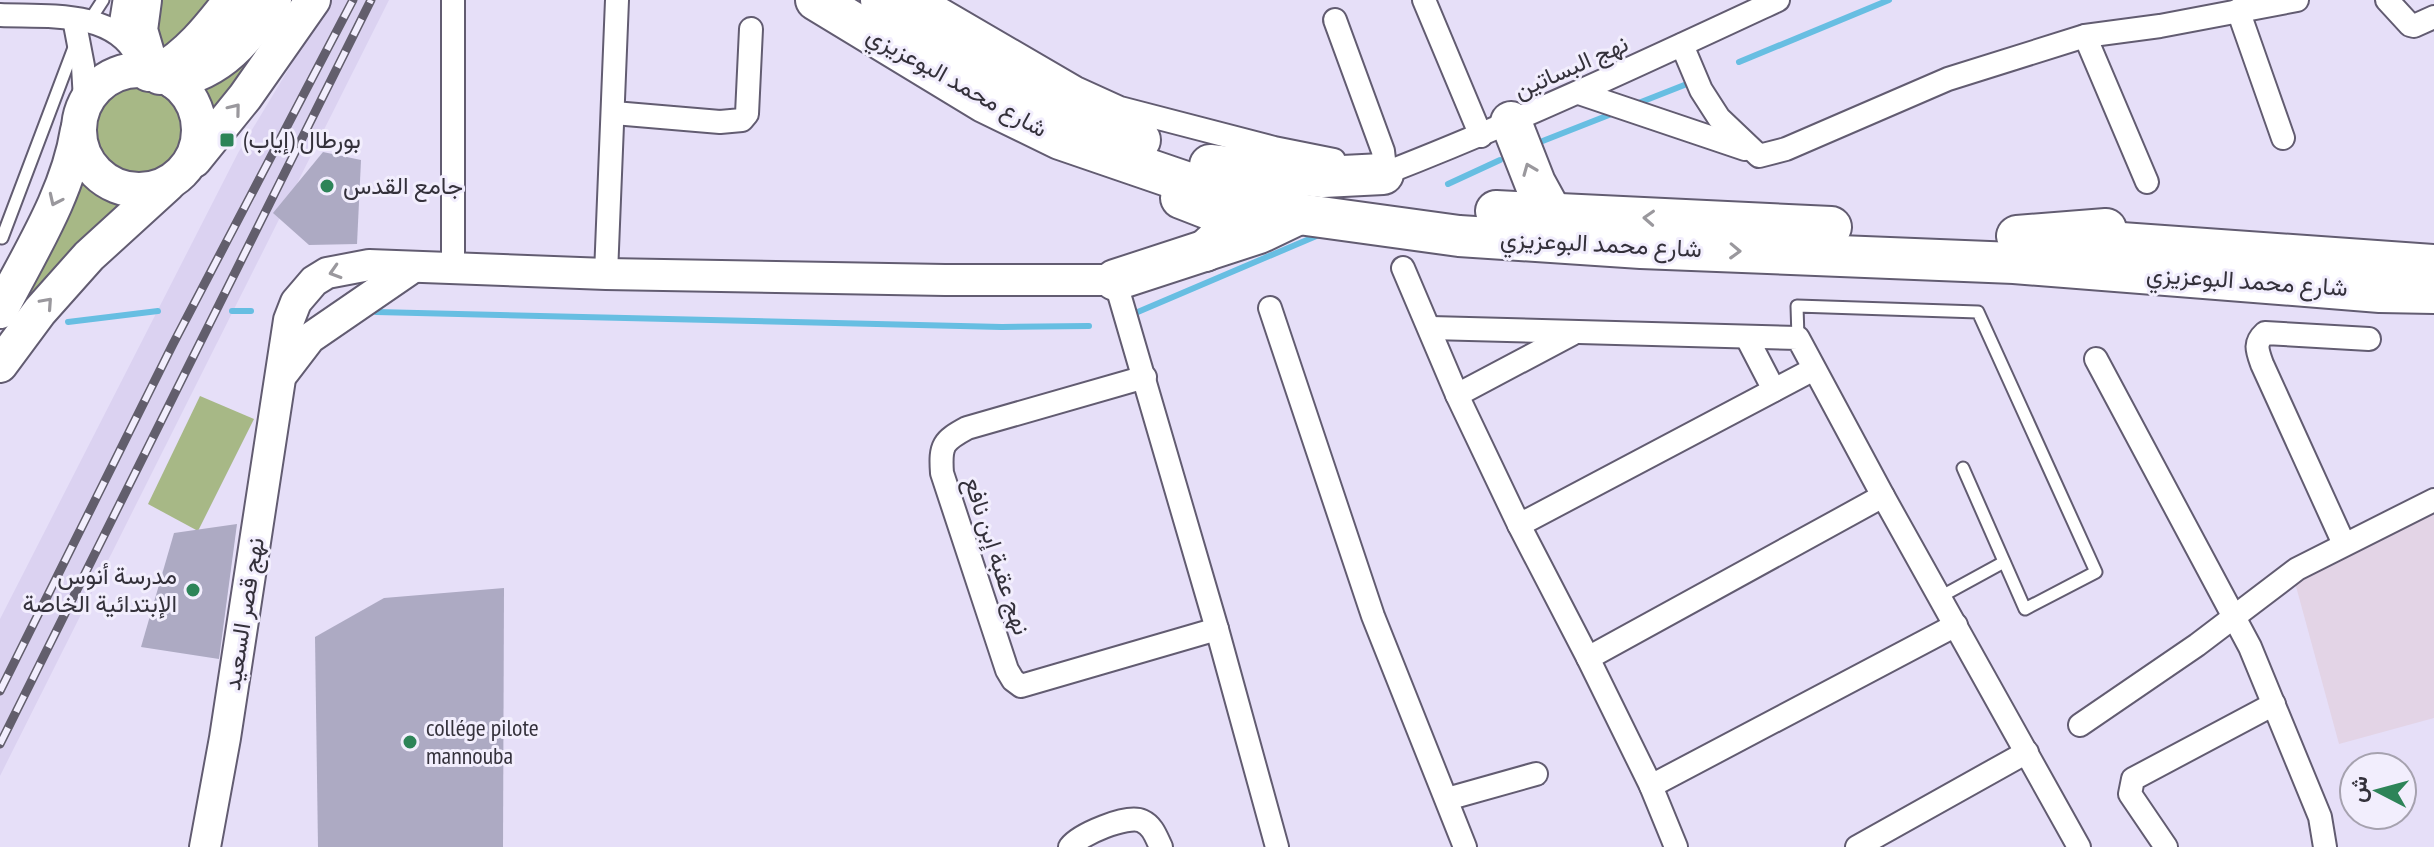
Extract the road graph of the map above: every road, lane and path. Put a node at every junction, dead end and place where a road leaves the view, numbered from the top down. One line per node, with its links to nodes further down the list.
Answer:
1 (103, 0): 20 (lane)
2 (119, 0): 22 (lane)
3 (141, 0): 25 (highway)
4 (235, 0): 25 (highway)
5 (274, 0): 25 (main road)
6 (313, 0): 35 (main road, one-way to 6)
7 (453, 0): 46 (street)
8 (617, 0): 28 (street)
9 (816, 0): 31 (highway, شارع محمد البوعزيزي)
10 (881, 0): 33 (highway, شارع محمد البوعزيزي)
11 (925, 0): 34 (street)
12 (1424, 0): 29 (street)
13 (1778, 0): 24 (street, نهج البساتين)
14 (2297, 0): 16 (street)
15 (2387, 0): 18 (street)
16 (2238, 10): 23 (street); 30 (street)
17 (0, 15): 20 (street)
18 (2434, 17)
19 (1335, 20): 34 (street)
20 (80, 26): 22 (street); 27 (street); 39 (lane)
21 (751, 29): 28 (street)
22 (114, 31): 25 (street)
23 (2085, 36): 32 (street); 36 (street)
24 (1682, 45): 26 (street, نهج البساتين); 32 (street)
25 (156, 74): 27 (main road); 35 (main road)
26 (1579, 93): 29 (street, نهج البساتين); 32 (street)
27 (82, 113): 35 (main road); 52 (main road, one-way to 52)
28 (614, 113): 47 (street)
29 (1496, 129): 34 (street, نهج البساتين); 38 (highway, one-way to 29)
30 (2283, 138)
31 (1060, 139): 37 (highway, شارع محمد البوعزيزي); 42 (highway)
32 (1753, 152)
33 (1210, 165): 34 (highway); 38 (highway, شارع محمد البوعزيزي)
34 (1387, 170)
35 (177, 176): 60 (main road, one-way to 35)
36 (2147, 182)
37 (1299, 214): 41 (highway, شارع محمد البوعزيزي, one-way to 41); 42 (highway)
38 (1552, 214): 41 (highway, شارع محمد البوعزيزي, one-way to 38)
39 (2, 238)
40 (2434, 244): 41 (highway)
41 (2015, 250): 48 (highway, شارع محمد البوعزيزي); 53 (highway)
42 (1205, 251): 49 (highway)
43 (2434, 265): 48 (highway, شارع محمد البوعزيزي)
44 (412, 268): 46 (street, نهج قصر السعيد); 63 (street); 63 (street, نهج قصر السعيد, one-way to 63)
45 (1403, 268): 54 (street)
46 (453, 269): 47 (street, نهج قصر السعيد)
47 (606, 274): 49 (street, نهج قصر السعيد)
48 (2375, 276): 50 (highway, شارع محمد البوعزيزي)
49 (1115, 280): 62 (street)
50 (2434, 293)
51 (1270, 308): 82 (street)
52 (0, 311)
53 (2434, 312)
54 (1431, 328): 55 (street); 65 (street)
55 (1574, 334): 56 (street); 65 (street)
56 (1747, 338): 57 (street); 64 (street)
57 (1798, 338): 61 (street); 71 (lane)
58 (2369, 339): 70 (street)
59 (2096, 359): 73 (street)
60 (0, 365)
61 (1814, 369): 64 (street); 67 (street)
62 (1145, 377): 75 (street); 75 (street, نهج عقبة إبن نافع)
63 (279, 381): 83 (street, نهج قصر السعيد)
64 (1774, 390): 69 (street)
65 (1457, 395): 69 (street)
66 (1963, 468): 71 (lane)
67 (1883, 496): 72 (street); 76 (street)
68 (2434, 500): 70 (street)
69 (1519, 525): 76 (street)
70 (2344, 544): 73 (street)
71 (2004, 562): 72 (lane)
72 (1940, 597): 74 (street)
73 (2234, 616): 77 (street); 78 (street)
74 (1956, 625): 79 (street); 81 (street)
75 (1217, 629): 86 (street)
76 (1588, 658): 81 (street)
77 (2274, 704): 91 (street); 92 (street)
78 (2080, 725)
79 (2027, 752): 89 (street); 90 (street)
80 (1536, 774): 82 (street)
81 (1651, 786): 88 (street)
82 (1447, 799): 87 (street)
83 (205, 847)
84 (1070, 847): 85 (street)
85 (1161, 847)
86 (1277, 847)
87 (1465, 847)
88 (1676, 847)
89 (1857, 847)
90 (2079, 847)
91 (2166, 847)
92 (2325, 847)

